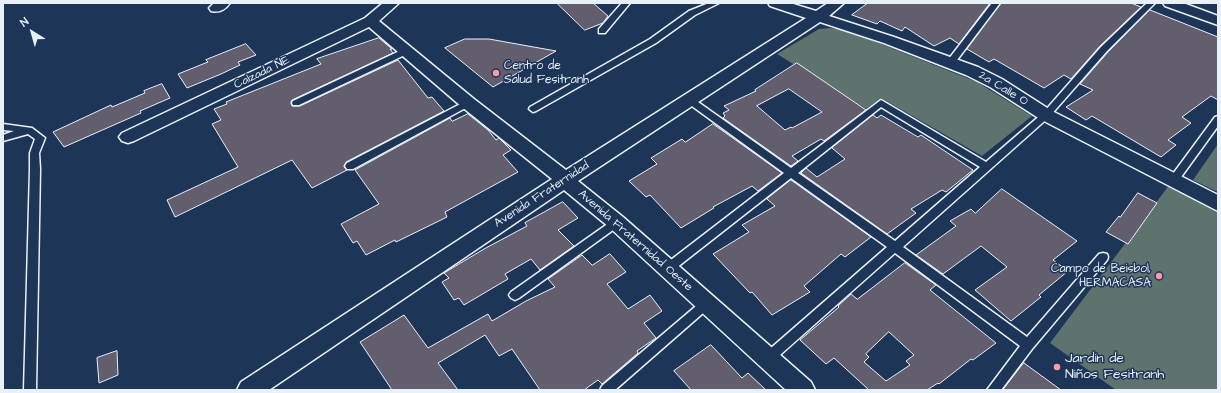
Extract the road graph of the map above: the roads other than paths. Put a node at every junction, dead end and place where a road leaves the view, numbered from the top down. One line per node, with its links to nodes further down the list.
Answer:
1 (392, 3): 12 (street, Calzada NE)
2 (626, 3): 14 (lane)
3 (693, 3): 10 (lane)
4 (715, 3): 10 (lane)
5 (775, 3): 11 (street, 2a Calle O)
6 (837, 3): 11 (street, Avenida Fraternidad)
7 (996, 3): 16 (lane)
8 (1151, 3): 21 (lane)
9 (1170, 3): 13 (street)
10 (692, 13): 20 (lane)
11 (818, 17): 16 (street, 2a Calle O); 17 (street, Avenida Fraternidad)
12 (370, 21): 15 (street, Avenida Fraternidad Oeste); 25 (street, Calzada NE)
13 (1218, 21)
14 (602, 31)
15 (406, 51): 18 (lane); 19 (street, Avenida Fraternidad Oeste)
16 (951, 62): 21 (street, 2a Calle O)
17 (688, 99): 29 (lane); 30 (street, Avenida Fraternidad)
18 (296, 103)
19 (468, 104): 27 (lane); 30 (street, Avenida Fraternidad Oeste)
20 (533, 109)
21 (1046, 115): 28 (lane); 31 (street, 2a Calle O)
22 (1218, 119): 31 (lane)
23 (3, 126): 24 (lane)
24 (29, 130): 26 (lane); 41 (lane)
25 (128, 137)
26 (3, 138)
27 (350, 166)
28 (987, 166): 29 (lane); 34 (lane)
29 (791, 173): 34 (lane); 36 (lane)
30 (565, 180): 33 (street, Avenida Fraternidad Oeste); 42 (street, Avenida Fraternidad)
31 (1174, 181): 32 (street, 2a Calle O)
32 (1218, 204)
33 (616, 222): 36 (street, Avenida Fraternidad Oeste); 37 (lane)
34 (895, 247): 39 (lane); 40 (lane)
35 (1103, 257): 39 (lane)
36 (668, 269): 38 (street, Avenida Fraternidad Oeste)
37 (515, 295)
38 (706, 304): 40 (street, Avenida Fraternidad Oeste); 43 (lane)
39 (1028, 345): 45 (lane)
40 (767, 359): 44 (street, Avenida Fraternidad Oeste)
41 (30, 390)
42 (249, 390)
43 (606, 390)
44 (803, 390)
45 (993, 390)

